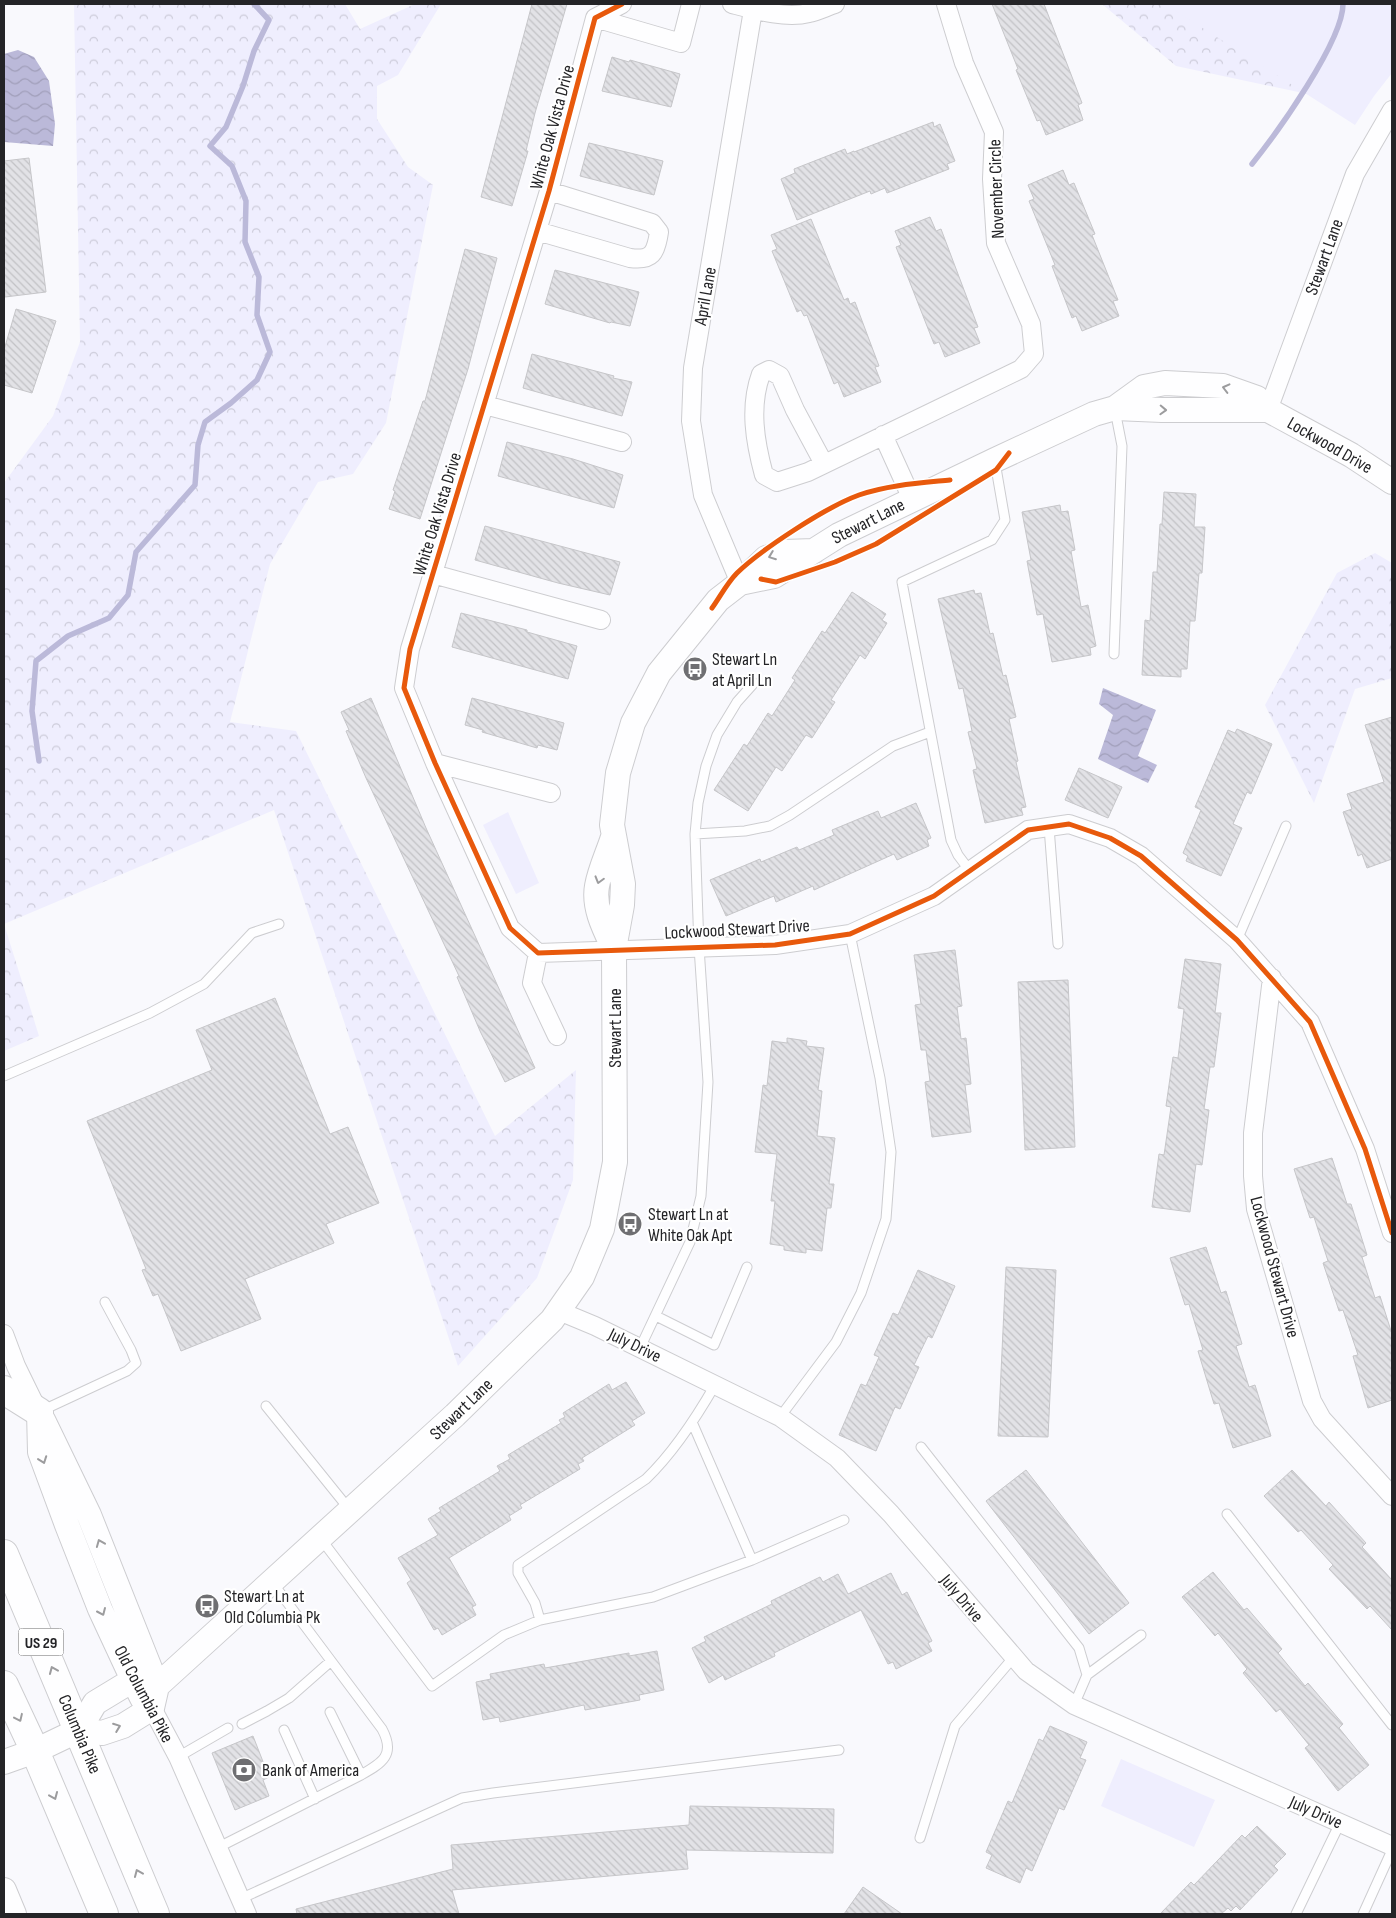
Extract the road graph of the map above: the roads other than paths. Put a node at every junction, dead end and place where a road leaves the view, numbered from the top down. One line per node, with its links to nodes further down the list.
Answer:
1 (622, 4): 7 (street)
2 (691, 4): 7 (street)
3 (732, 4): 6 (street)
4 (835, 4): 6 (street)
5 (946, 4): 14 (street, November Circle)
6 (753, 6): 21 (street, April Lane)
7 (595, 18): 9 (street, White Oak Vista Drive)
8 (1392, 110): 13 (street, Stewart Lane)
9 (549, 192): 10 (street, White Oak Vista Drive); 10 (street)
10 (537, 231): 11 (street, White Oak Vista Drive)
11 (485, 405): 15 (street); 20 (street, White Oak Vista Drive)
12 (1115, 408): 13 (street, Stewart Lane); 16 (street, Stewart Lane); 23 (lane)
13 (1268, 410): 18 (street, Lockwood Drive)
14 (883, 435): 17 (street, November Circle); 19 (street)
15 (622, 442)
16 (994, 460): 19 (street, Stewart Lane); 25 (lane)
17 (824, 464): 17 (street, November Circle)
18 (1392, 482)
19 (912, 499): 21 (street, Stewart Lane)
20 (433, 574): 22 (street); 26 (street, White Oak Vista Drive)
21 (740, 583): 37 (street, Stewart Lane)
22 (600, 620)
23 (1114, 654)
24 (754, 683): 30 (lane)
25 (930, 732): 30 (lane); 31 (lane)
26 (435, 764): 27 (street); 38 (street, White Oak Vista Drive)
27 (551, 793)
28 (1286, 826): 34 (lane)
29 (1049, 827): 31 (street, Lockwood Stewart Drive); 34 (street, Lockwood Stewart Drive); 35 (lane)
30 (695, 834): 36 (lane)
31 (970, 871): 33 (street, Lockwood Stewart Drive)
32 (280, 924): 41 (lane)
33 (850, 934): 36 (street, Lockwood Stewart Drive); 53 (lane)
34 (1238, 940): 39 (street, Lockwood Stewart Drive)
35 (1058, 944)
36 (699, 947): 37 (street, Lockwood Stewart Drive); 46 (lane)
37 (614, 949): 38 (street); 45 (street, Stewart Lane)
38 (538, 953): 40 (street)
39 (1272, 978): 42 (street, Lockwood Stewart Drive); 56 (street, Lockwood Stewart Drive)
40 (557, 1036)
41 (4, 1076)
42 (1392, 1233)
43 (747, 1267): 46 (lane)
44 (105, 1302): 52 (lane)
45 (559, 1311): 48 (street, July Drive); 57 (street, Stewart Lane)
46 (656, 1316): 48 (lane)
47 (4, 1334): 52 (street, Old Columbia Pike)
48 (640, 1348): 49 (street, July Drive)
49 (715, 1384): 53 (street, July Drive); 54 (lane)
50 (7, 1394): 52 (highway)
51 (266, 1406): 57 (lane)
52 (39, 1412): 69 (street, Old Columbia Pike, one-way to 69); 71 (street, Old Columbia Pike, one-way to 52)
53 (780, 1417): 66 (street, July Drive)
54 (692, 1422): 62 (lane); 64 (lane)
55 (921, 1447): 68 (lane)
56 (1392, 1496)
57 (351, 1511): 60 (street, Stewart Lane)
58 (1227, 1514): 75 (lane)
59 (844, 1520): 62 (lane)
60 (320, 1539): 63 (street, Stewart Lane); 64 (lane)
61 (4, 1554): 77 (highway, Columbia Pike / US 29, one-way to 61)
62 (752, 1560): 64 (lane)
63 (272, 1582): 67 (lane); 71 (street, Stewart Lane)
64 (540, 1620)
65 (1141, 1635): 68 (lane)
66 (1013, 1658): 72 (street, July Drive); 86 (lane)
67 (331, 1661): 74 (lane); 83 (lane)
68 (1086, 1675): 72 (lane)
69 (133, 1680): 71 (street, Old Columbia Pike); 77 (street)
70 (4, 1685): 80 (highway, one-way to 80)
71 (155, 1697): 77 (street, Stewart Lane, one-way to 71); 81 (street, Old Columbia Pike)
72 (1074, 1704): 85 (street, July Drive)
73 (330, 1712): 83 (lane)
74 (242, 1724)
75 (1392, 1725)
76 (228, 1728): 81 (lane)
77 (79, 1730): 80 (street); 93 (highway, Columbia Pike / US 29, one-way to 77)
78 (284, 1730): 84 (lane)
79 (838, 1750): 90 (lane)
80 (35, 1751): 82 (street); 92 (highway, one-way to 92)
81 (178, 1757): 87 (street, Old Columbia Pike)
82 (4, 1762)
83 (361, 1775): 84 (lane)
84 (315, 1799): 87 (lane)
85 (1340, 1823): 88 (street, July Drive); 94 (lane)
86 (920, 1838)
87 (216, 1848): 90 (street, Old Columbia Pike)
88 (1392, 1848): 95 (lane)
89 (4, 1890): 91 (street)
90 (243, 1907)
91 (14, 1914)
92 (104, 1914)
93 (155, 1914)
94 (1296, 1914)
95 (1363, 1914)

